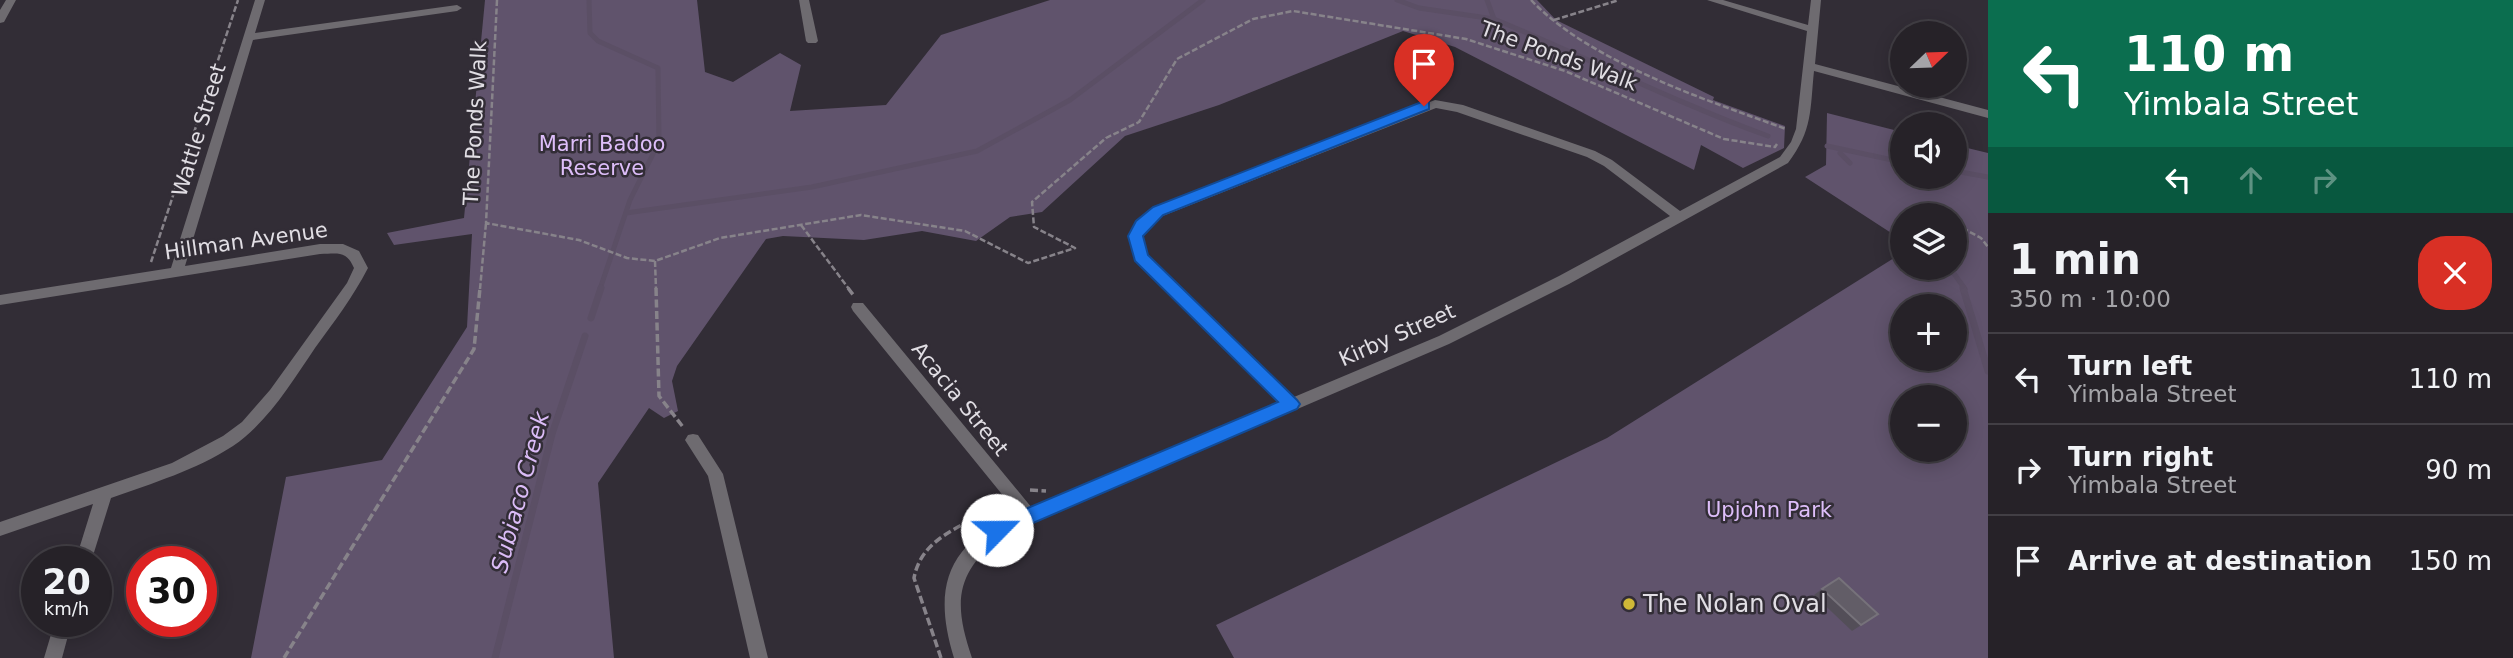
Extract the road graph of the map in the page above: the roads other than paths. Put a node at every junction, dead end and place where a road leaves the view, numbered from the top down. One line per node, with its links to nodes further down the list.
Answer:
1 (11, 0): 7 (street)
2 (260, 0): 9 (street, Wattle Street)
3 (804, 0): 10 (street)
4 (1712, 0): 8 (street)
5 (1816, 0): 8 (street, Kirby Street)
6 (457, 8): 9 (street)
7 (0, 20)
8 (1811, 29): 11 (street, Kirby Street)
9 (248, 37): 14 (street, Wattle Street)
10 (813, 41)
11 (1811, 67): 12 (street); 13 (street, Kirby Street)
12 (1988, 114)
13 (1680, 217): 17 (street, Kirby Street); 17 (street)
14 (176, 272): 15 (street, Hillman Avenue); 19 (street, Hillman Avenue)
15 (0, 300)
16 (858, 307): 20 (street, Acacia Street)
17 (1291, 404): 20 (street, Kirby Street)
18 (693, 440): 25 (street)
19 (104, 495): 21 (street, Hillman Avenue); 22 (street)
20 (1029, 516): 26 (street, Kirby Street)
21 (0, 529)
22 (88, 546)
23 (59, 637): 24 (street)
24 (52, 658)
25 (759, 658)
26 (963, 658)

